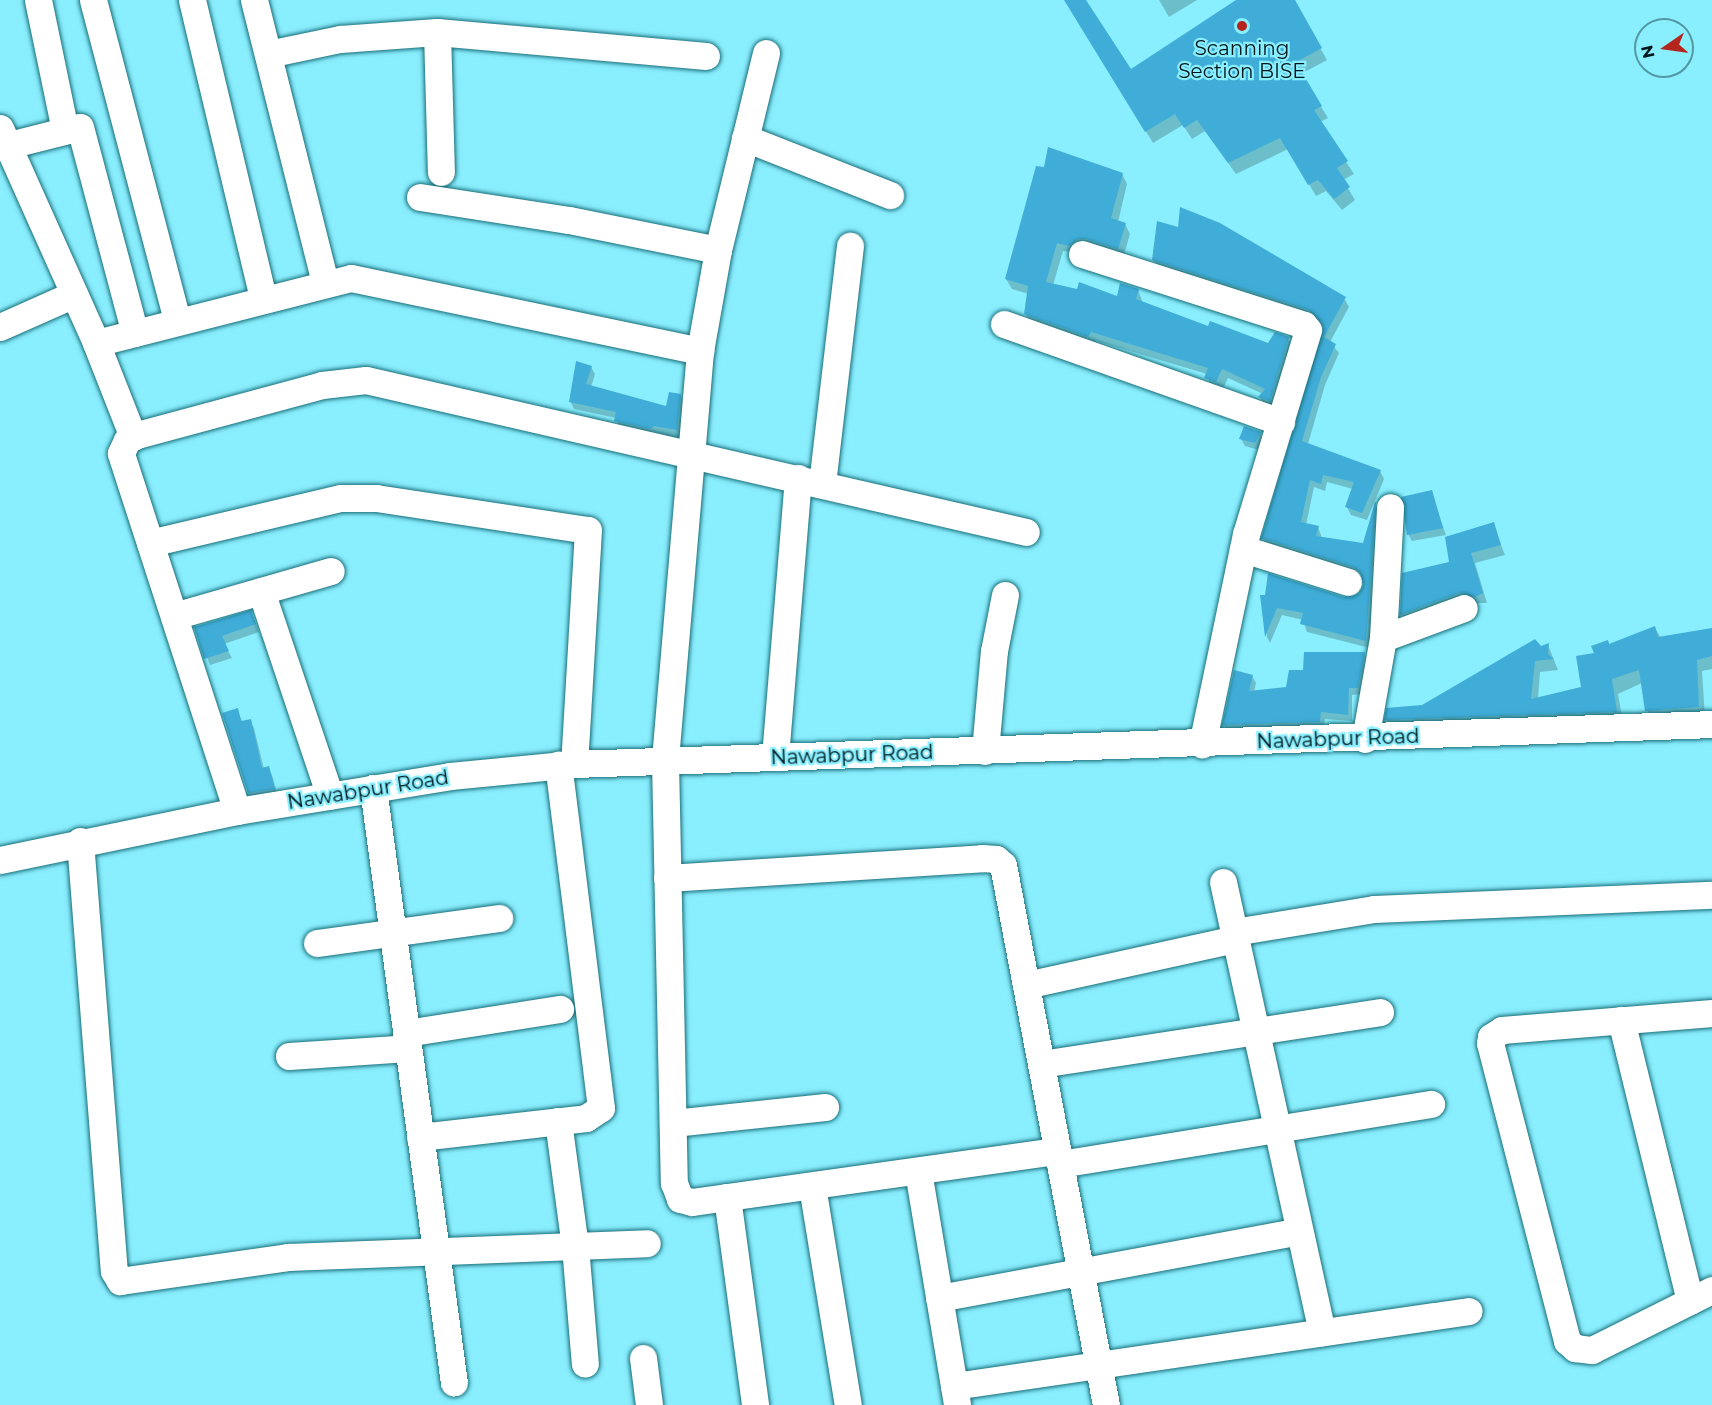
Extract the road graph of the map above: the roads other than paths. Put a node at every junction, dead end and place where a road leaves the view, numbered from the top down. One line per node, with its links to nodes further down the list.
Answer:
1 (38, 0): 9 (street)
2 (93, 0): 21 (street)
3 (192, 0): 20 (street)
4 (255, 0): 7 (street)
5 (437, 32): 7 (street); 8 (street); 12 (street)
6 (766, 53): 11 (street)
7 (268, 54): 18 (street)
8 (706, 56)
9 (65, 130): 10 (street); 24 (street)
10 (3, 137): 19 (street)
11 (745, 138): 13 (street); 16 (street)
12 (441, 172)
13 (890, 195)
14 (420, 197): 16 (street)
15 (850, 246): 30 (street)
16 (718, 250): 26 (street)
17 (1082, 254): 27 (street)
18 (325, 282): 20 (street); 26 (street)
19 (74, 294): 23 (street); 25 (street)
20 (263, 298): 21 (street)
21 (177, 321): 24 (street)
22 (1004, 324): 27 (street)
23 (0, 327)
24 (135, 333): 25 (street)
25 (96, 343): 28 (street)
26 (700, 351): 29 (street)
27 (1281, 422): 34 (street)
28 (133, 437): 29 (street); 33 (street)
29 (691, 452): 30 (street); 47 (street)
30 (810, 481): 32 (street); 46 (street)
31 (1390, 507): 41 (street)
32 (1026, 532)
33 (150, 543): 40 (street); 48 (street)
34 (1243, 549): 36 (street); 44 (street)
35 (331, 571): 37 (street)
36 (1348, 582)
37 (261, 591): 40 (street); 50 (street)
38 (1005, 595): 45 (street)
39 (1464, 608): 41 (street)
40 (174, 616): 51 (street)
41 (1383, 638): 43 (street)
42 (1712, 724): 43 (street, Nawabpur Road)
43 (1365, 739): 44 (street, Nawabpur Road)
44 (1202, 744): 45 (street, Nawabpur Road)
45 (985, 751): 46 (street, Nawabpur Road)
46 (775, 758): 47 (street, Nawabpur Road)
47 (665, 761): 48 (street, Nawabpur Road); 54 (street)
48 (566, 765): 49 (street, Nawabpur Road); 72 (street)
49 (373, 789): 50 (street, Nawabpur Road); 58 (street)
50 (330, 796): 51 (street, Nawabpur Road)
51 (237, 811): 52 (street, Nawabpur Road)
52 (80, 841): 53 (street, Nawabpur Road); 83 (street)
53 (0, 860)
54 (667, 878): 61 (street); 73 (street)
55 (1223, 882): 59 (street)
56 (1712, 895): 59 (street)
57 (499, 918): 58 (street)
58 (392, 933): 60 (street); 67 (street)
59 (1234, 935): 61 (street); 66 (street)
60 (317, 943)
61 (1026, 984): 69 (street)
62 (560, 1009): 67 (street)
63 (1380, 1012): 66 (street)
64 (1712, 1013): 65 (street)
65 (1621, 1020): 85 (street); 85 (street)
66 (1256, 1031): 69 (street); 74 (street)
67 (407, 1040): 68 (street); 75 (street)
68 (289, 1056)
69 (1041, 1064): 76 (street)
70 (1431, 1104): 74 (street)
71 (825, 1107): 73 (street)
72 (558, 1121): 75 (street); 82 (street)
73 (673, 1123): 79 (street)
74 (1277, 1129): 76 (street); 80 (street)
75 (420, 1137): 83 (street)
76 (1059, 1158): 77 (street); 84 (street)
77 (918, 1171): 78 (street); 86 (street)
78 (812, 1186): 79 (street); 96 (street)
79 (727, 1197): 95 (street)
80 (1299, 1231): 84 (street); 88 (street)
81 (647, 1243): 82 (street)
82 (576, 1246): 83 (street); 90 (street)
83 (436, 1250): 92 (street)
84 (1080, 1272): 86 (street); 91 (street)
85 (1701, 1295)
86 (939, 1298): 93 (street)
87 (1469, 1311): 88 (street)
88 (1322, 1332): 91 (street)
89 (643, 1358): 94 (street)
90 (585, 1364)
91 (1098, 1365): 93 (street); 97 (street)
92 (454, 1383)
93 (956, 1395)
94 (650, 1405)
95 (755, 1405)
96 (848, 1405)
97 (1106, 1405)

